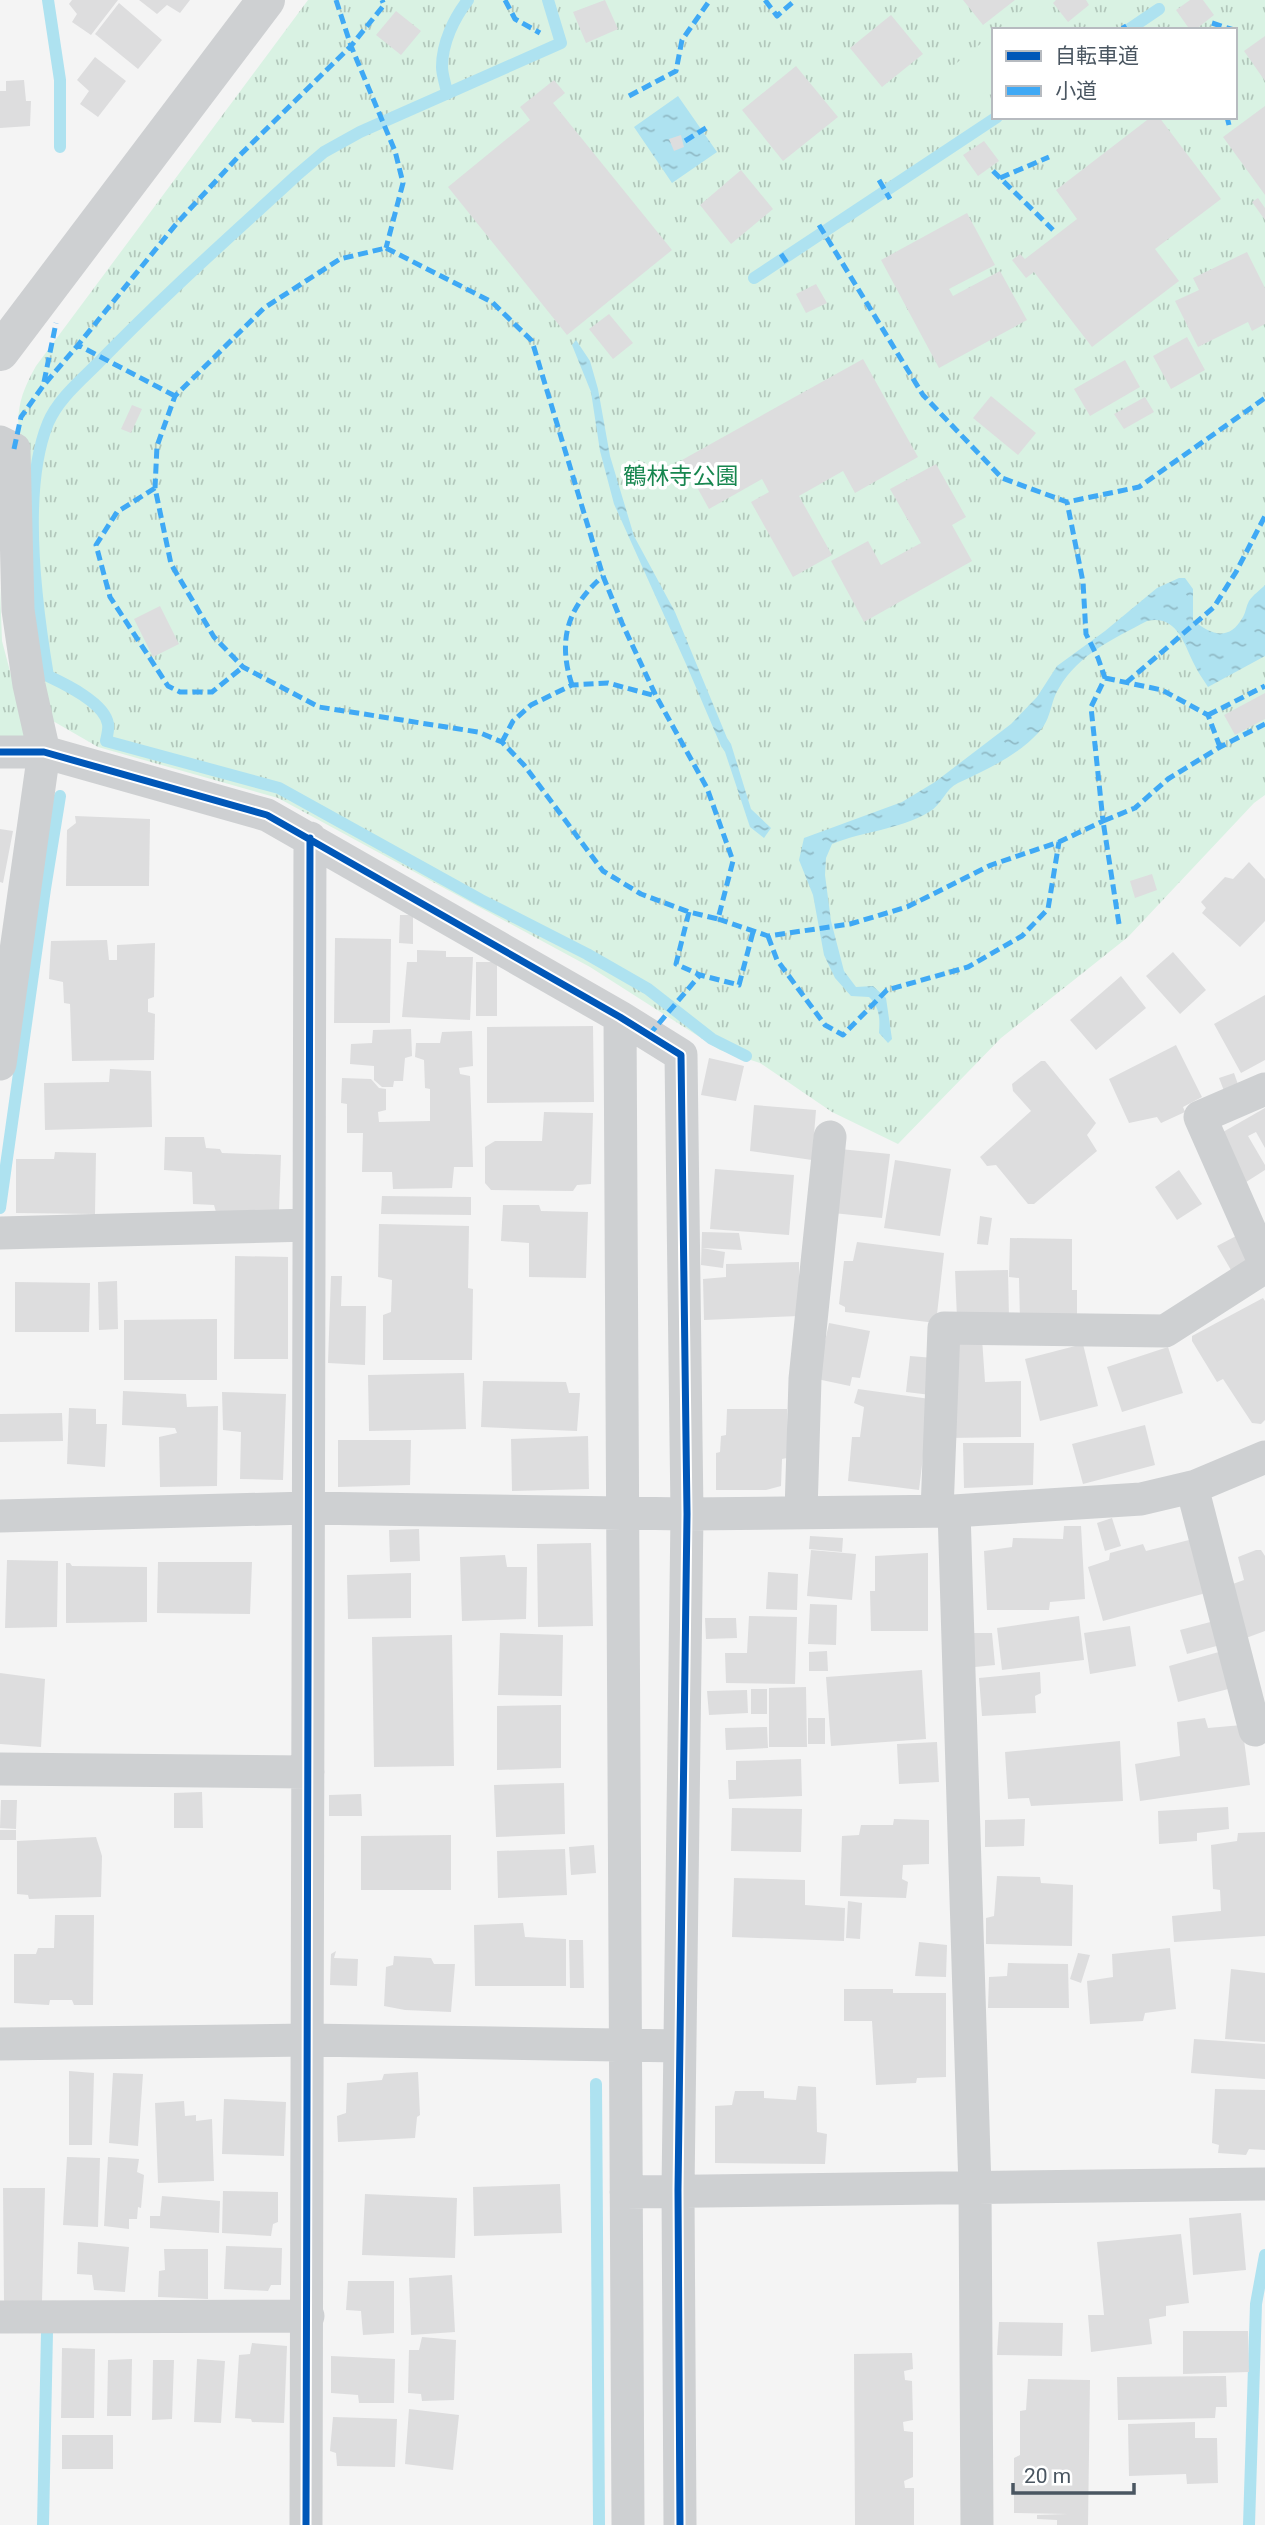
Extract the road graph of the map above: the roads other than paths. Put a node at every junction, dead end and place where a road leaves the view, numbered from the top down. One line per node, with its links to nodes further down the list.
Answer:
1 (266, 0): 2 (street)
2 (0, 352)
3 (0, 442): 5 (street)
4 (0, 752): 5 (street)
5 (44, 752): 6 (street); 8 (street)
6 (310, 838): 7 (street); 11 (street)
7 (620, 1017): 18 (street); 20 (street)
8 (0, 1064)
9 (1265, 1089): 13 (street)
10 (830, 1137): 19 (street)
11 (309, 1225): 12 (street); 16 (street)
12 (6, 1233)
13 (1265, 1265): 17 (street)
14 (1265, 1457): 15 (street)
15 (1192, 1487): 17 (street); 22 (street)
16 (308, 1508): 18 (street); 21 (street); 24 (street)
17 (945, 1511): 19 (street); 30 (street)
18 (622, 1512): 20 (street); 27 (street)
19 (801, 1512): 20 (street)
20 (687, 1514): 28 (street)
21 (0, 1516)
22 (1258, 1725)
23 (0, 1769): 24 (street)
24 (308, 1772): 25 (street)
25 (308, 2040): 26 (street); 27 (street); 33 (street)
26 (0, 2044)
27 (625, 2046): 28 (street); 32 (street)
28 (680, 2046): 31 (street)
29 (1265, 2184): 30 (street)
30 (975, 2188): 31 (street); 38 (street)
31 (678, 2190): 32 (street); 37 (street)
32 (626, 2192): 36 (street)
33 (308, 2316): 34 (street); 35 (street)
34 (0, 2317)
35 (306, 2525)
36 (628, 2525)
37 (680, 2525)
38 (977, 2525)

